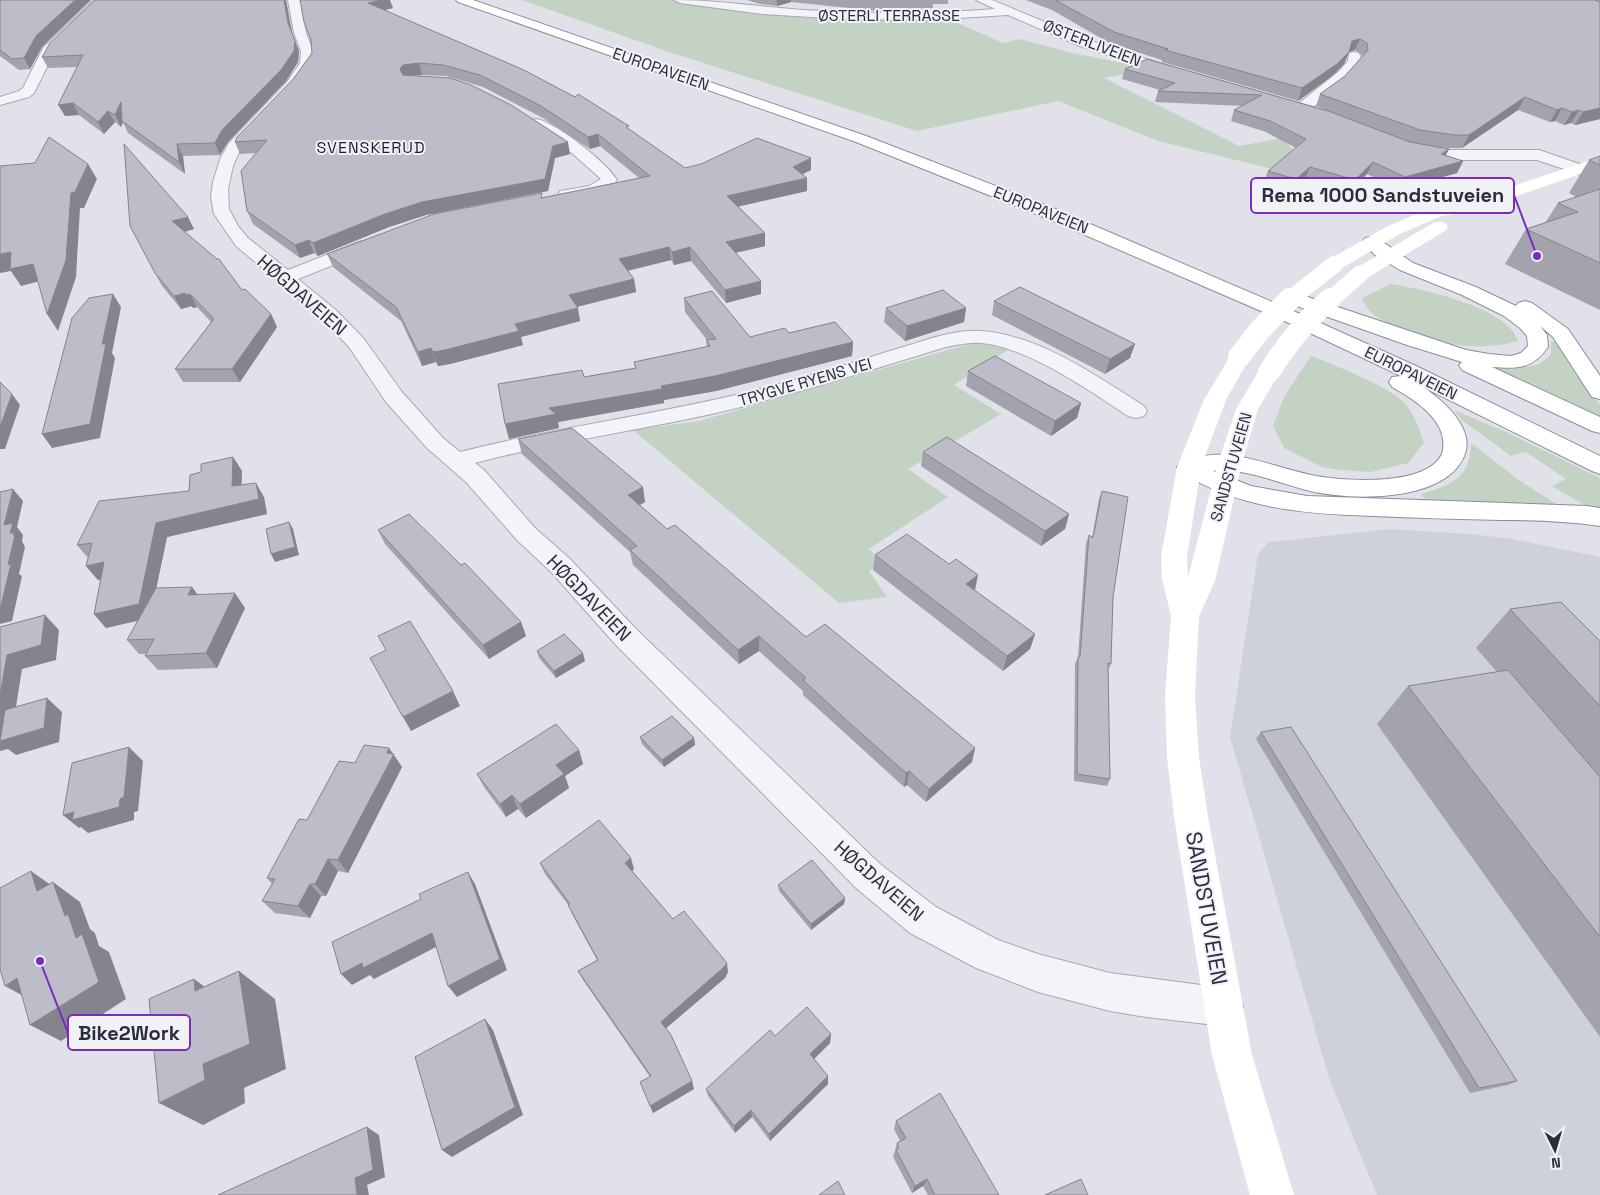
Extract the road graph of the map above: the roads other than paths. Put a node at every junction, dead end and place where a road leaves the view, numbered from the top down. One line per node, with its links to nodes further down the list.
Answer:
1 (101, 0): 10 (street)
2 (294, 0): 23 (street, HØGDAVEIEN)
3 (462, 0): 25 (main road, EUROPAVEIEN)
4 (487, 0): 18 (main road, EUROPAVEIEN)
5 (680, 0): 7 (street, ØSTERLI TERRASSE)
6 (982, 0): 7 (street, ØSTERLIVEIEN)
7 (1009, 11): 9 (street, ØSTERLIVEIEN)
8 (1354, 56): 11 (street)
9 (1187, 76)
10 (0, 101)
11 (1316, 113)
12 (525, 116): 16 (street)
13 (1398, 145): 15 (street)
14 (1600, 162): 15 (main road, SANDSTUVEIEN)
15 (1579, 169): 17 (main road, SANDSTUVEIEN)
16 (554, 197)
17 (1468, 207): 21 (main road, SANDSTUVEIEN); 22 (main road, SANDSTUVEIEN)
18 (1102, 220)
19 (1135, 234): 24 (main road, EUROPAVEIEN)
20 (382, 239): 23 (street)
21 (1370, 242): 22 (main road); 33 (main road, SANDSTUVEIEN, bridge)
22 (1396, 252): 26 (main road); 27 (main road); 34 (main road, SANDSTUVEIEN, bridge)
23 (285, 278): 31 (street, HØGDAVEIEN)
24 (1272, 291): 26 (main road); 30 (main road, EUROPAVEIEN)
25 (1298, 320): 32 (main road, EUROPAVEIEN); 34 (main road)
26 (1438, 349): 29 (main road)
27 (1600, 392)
28 (1136, 411): 31 (street, TRYGVE RYENS VEI)
29 (1600, 426)
30 (1600, 445)
31 (458, 460): 37 (street, HØGDAVEIEN)
32 (1600, 466)
33 (1189, 467): 34 (main road); 36 (main road, SANDSTUVEIEN)
34 (1227, 475): 35 (main road); 36 (main road, SANDSTUVEIEN)
35 (1600, 517)
36 (1186, 616): 37 (main road, SANDSTUVEIEN)
37 (1224, 1007): 38 (main road, SANDSTUVEIEN)
38 (1272, 1195)

